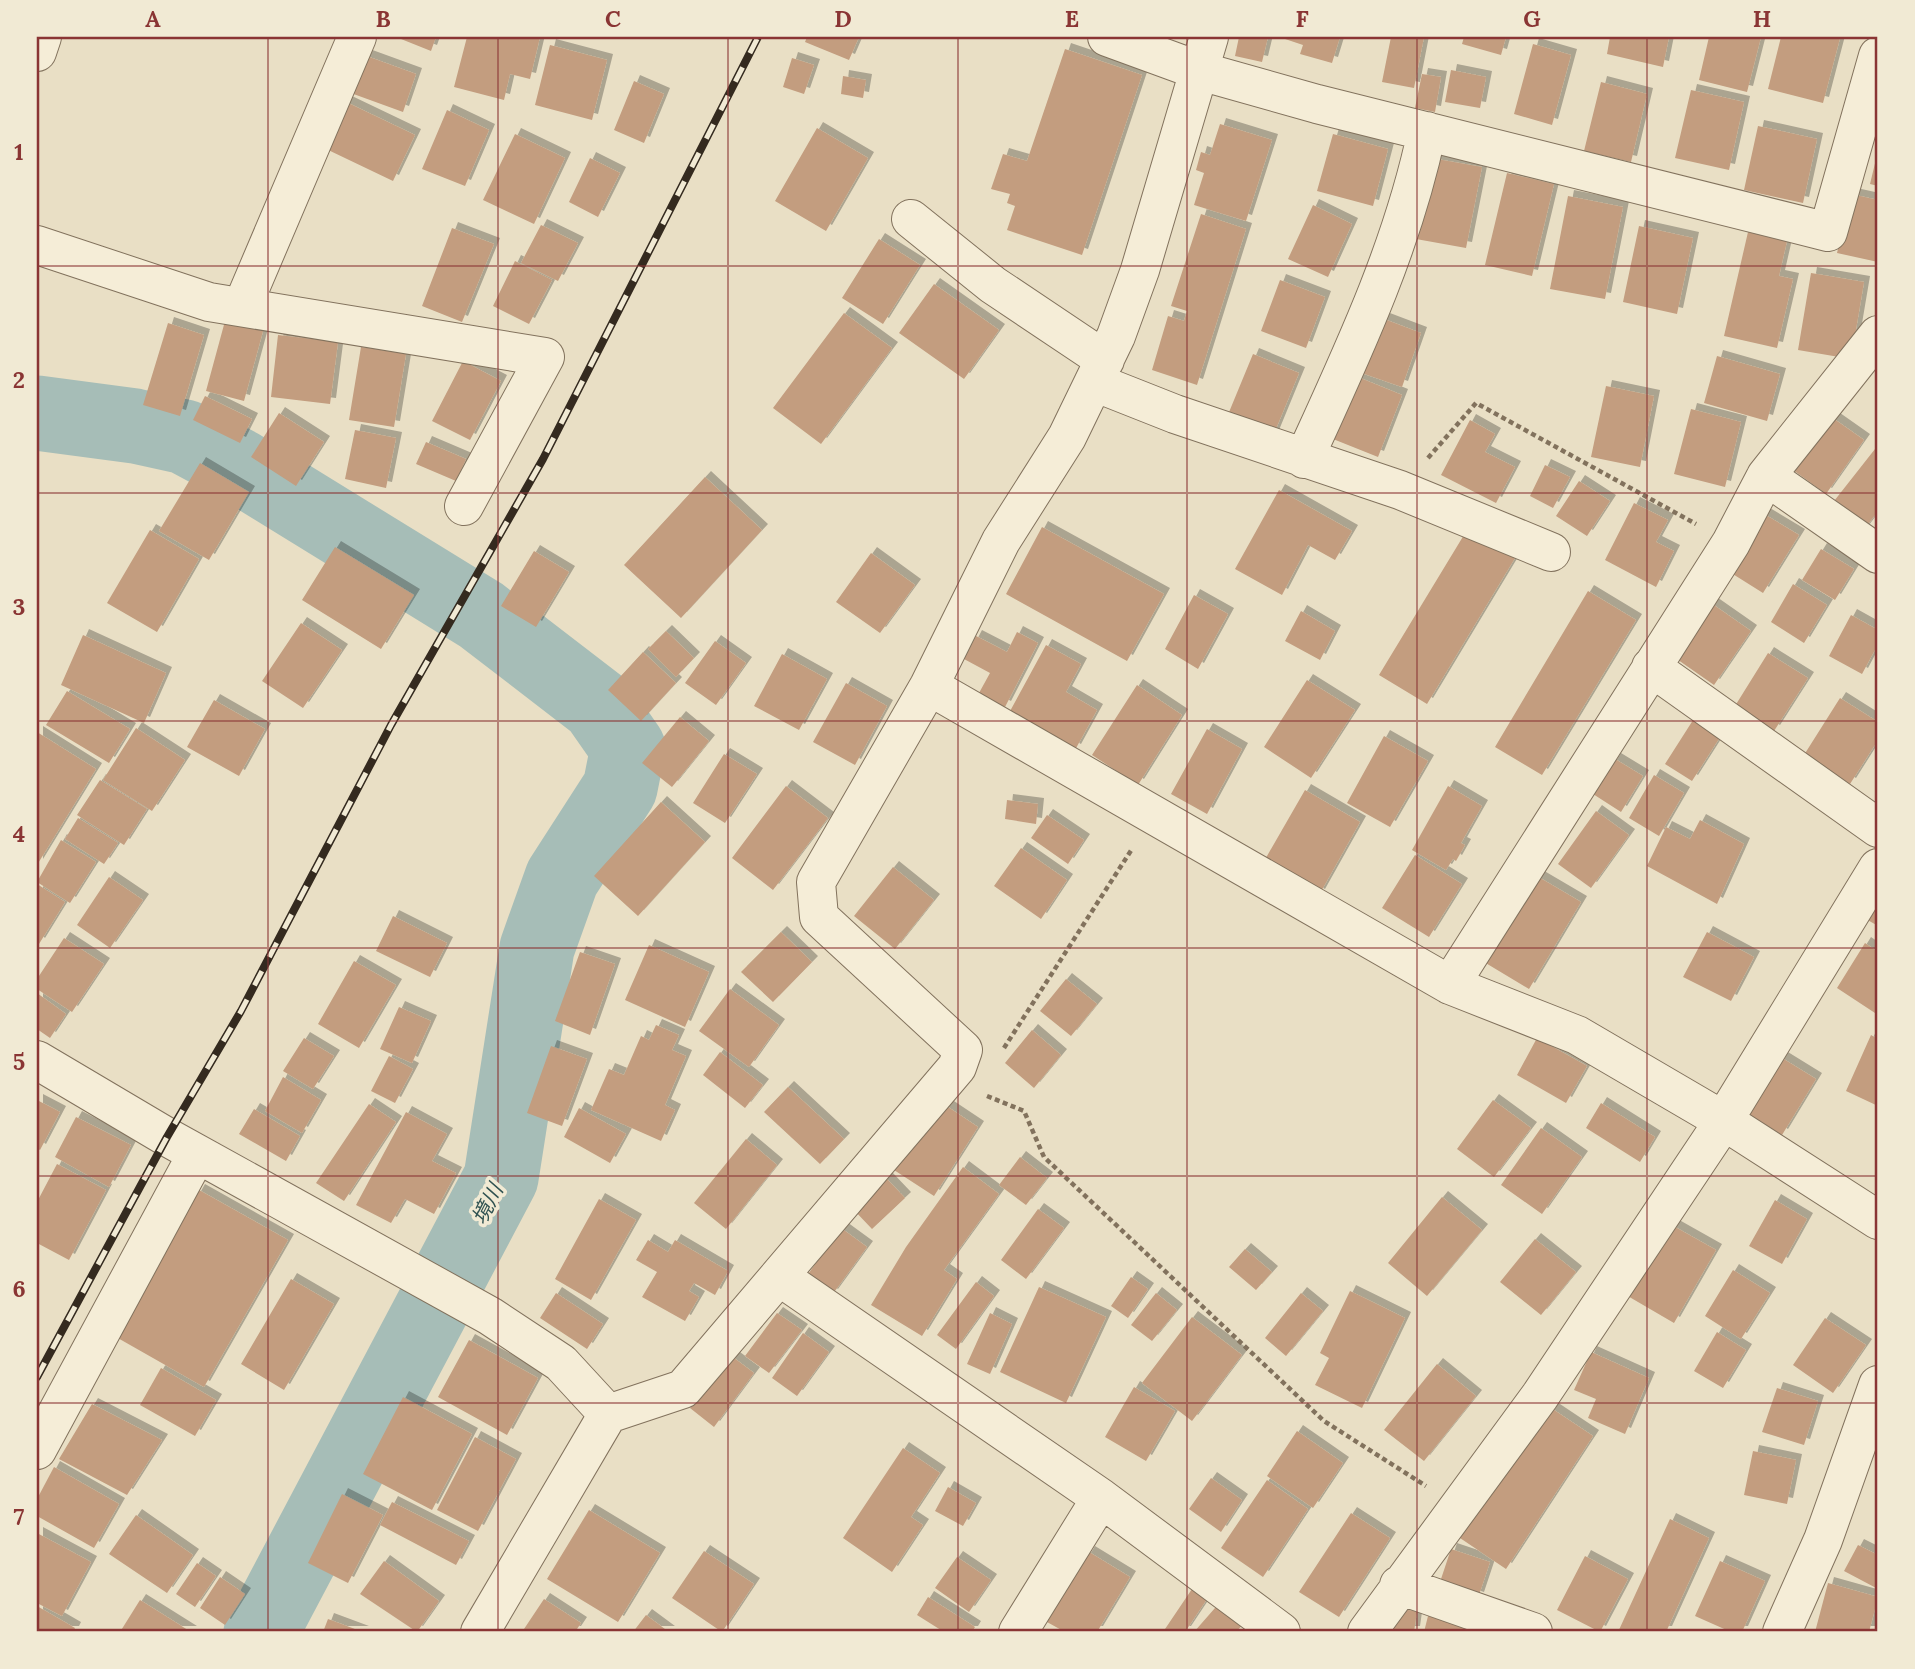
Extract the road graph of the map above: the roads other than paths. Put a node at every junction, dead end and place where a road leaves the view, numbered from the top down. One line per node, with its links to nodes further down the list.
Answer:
1 (41, 37): 4 (street)
2 (357, 37): 10 (street)
3 (1107, 37): 5 (street)
4 (37, 52)
5 (1205, 54): 7 (street); 12 (street)
6 (1878, 55): 7 (street)
7 (1427, 131): 13 (street)
8 (911, 219): 12 (street)
9 (37, 245): 10 (street)
10 (242, 307): 15 (street)
11 (1878, 335): 14 (street)
12 (1100, 371): 13 (street); 19 (street)
13 (1304, 458): 16 (street)
14 (1766, 476): 17 (street); 18 (street)
15 (464, 506)
16 (1551, 552)
17 (1878, 554)
18 (1651, 667): 20 (street); 22 (street)
19 (929, 687): 22 (street); 27 (street)
20 (1878, 828)
21 (1878, 868): 24 (street)
22 (1450, 985): 24 (street)
23 (37, 1060): 25 (street)
24 (1724, 1121): 26 (street); 32 (street)
25 (197, 1154): 29 (street); 30 (street)
26 (1878, 1220)
27 (780, 1277): 29 (street); 31 (street)
28 (1878, 1385): 38 (street)
29 (608, 1414): 33 (street)
30 (37, 1450)
31 (1101, 1498): 34 (street); 35 (street)
32 (1399, 1585): 36 (street); 37 (street)
33 (480, 1632)
34 (1018, 1632)
35 (1281, 1632)
36 (1367, 1632)
37 (1533, 1632)
38 (1782, 1632)

